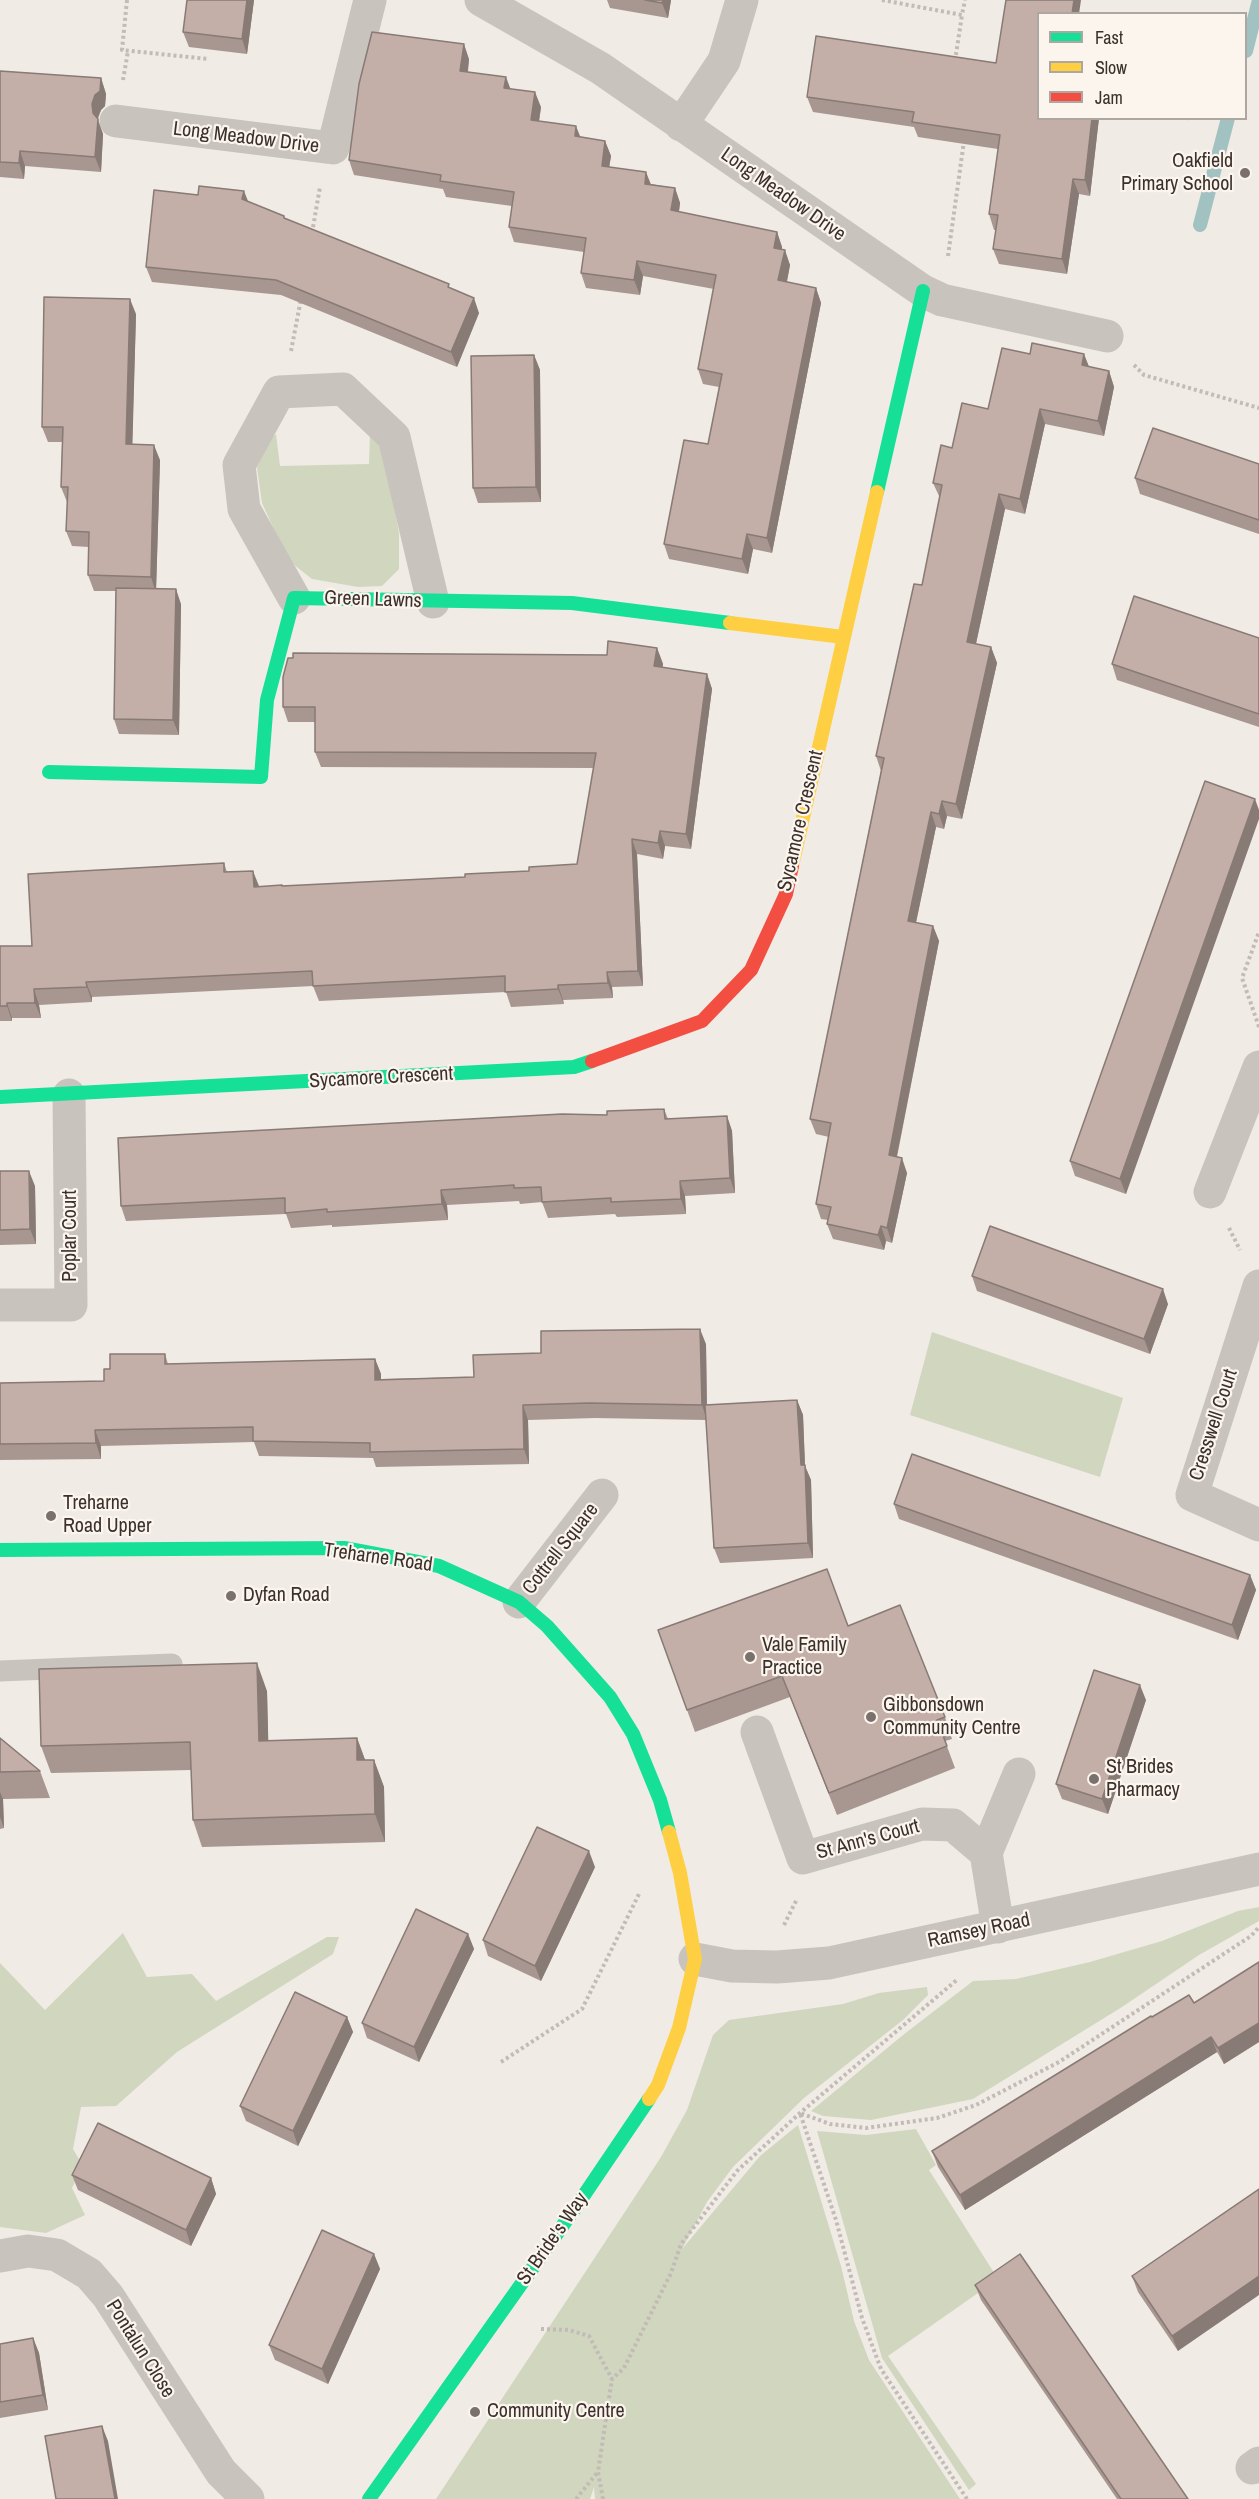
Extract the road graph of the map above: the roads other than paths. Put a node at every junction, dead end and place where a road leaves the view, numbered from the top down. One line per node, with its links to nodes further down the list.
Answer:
1 (370, 0): 4 (street, Long Meadow Drive)
2 (481, 0): 5 (street, Long Meadow Drive)
3 (742, 0): 5 (street)
4 (116, 121)
5 (681, 125): 6 (street, Long Meadow Drive)
6 (932, 295): 7 (street, Long Meadow Drive); 10 (street, Sycamore Crescent)
7 (1107, 336)
8 (294, 598): 9 (street, Green Lawns); 9 (street); 11 (street)
9 (433, 602): 10 (street, Green Lawns)
10 (843, 637): 13 (street, Sycamore Crescent)
11 (49, 772)
12 (1259, 1067): 15 (street)
13 (69, 1095): 14 (street, Sycamore Crescent); 17 (street, Poplar Court)
14 (0, 1097)
15 (1210, 1192)
16 (1259, 1286): 19 (street, Cresswell Court)
17 (0, 1305)
18 (602, 1495): 21 (street, Cottrell Square)
19 (1259, 1525)
20 (0, 1550): 21 (street, Treharne Road)
21 (519, 1602): 29 (street, Treharne Road)
22 (172, 1664): 23 (lane)
23 (0, 1671)
24 (757, 1732): 26 (street, St Ann's Court)
25 (1018, 1774): 26 (street)
26 (987, 1853): 28 (street)
27 (1259, 1869): 28 (street, Ramsey Road)
28 (998, 1928): 29 (street, Ramsey Road)
29 (695, 1959): 32 (street, St Bride's Way)
30 (0, 2256): 31 (street, Pontalun Close)
31 (248, 2499)
32 (369, 2499)

